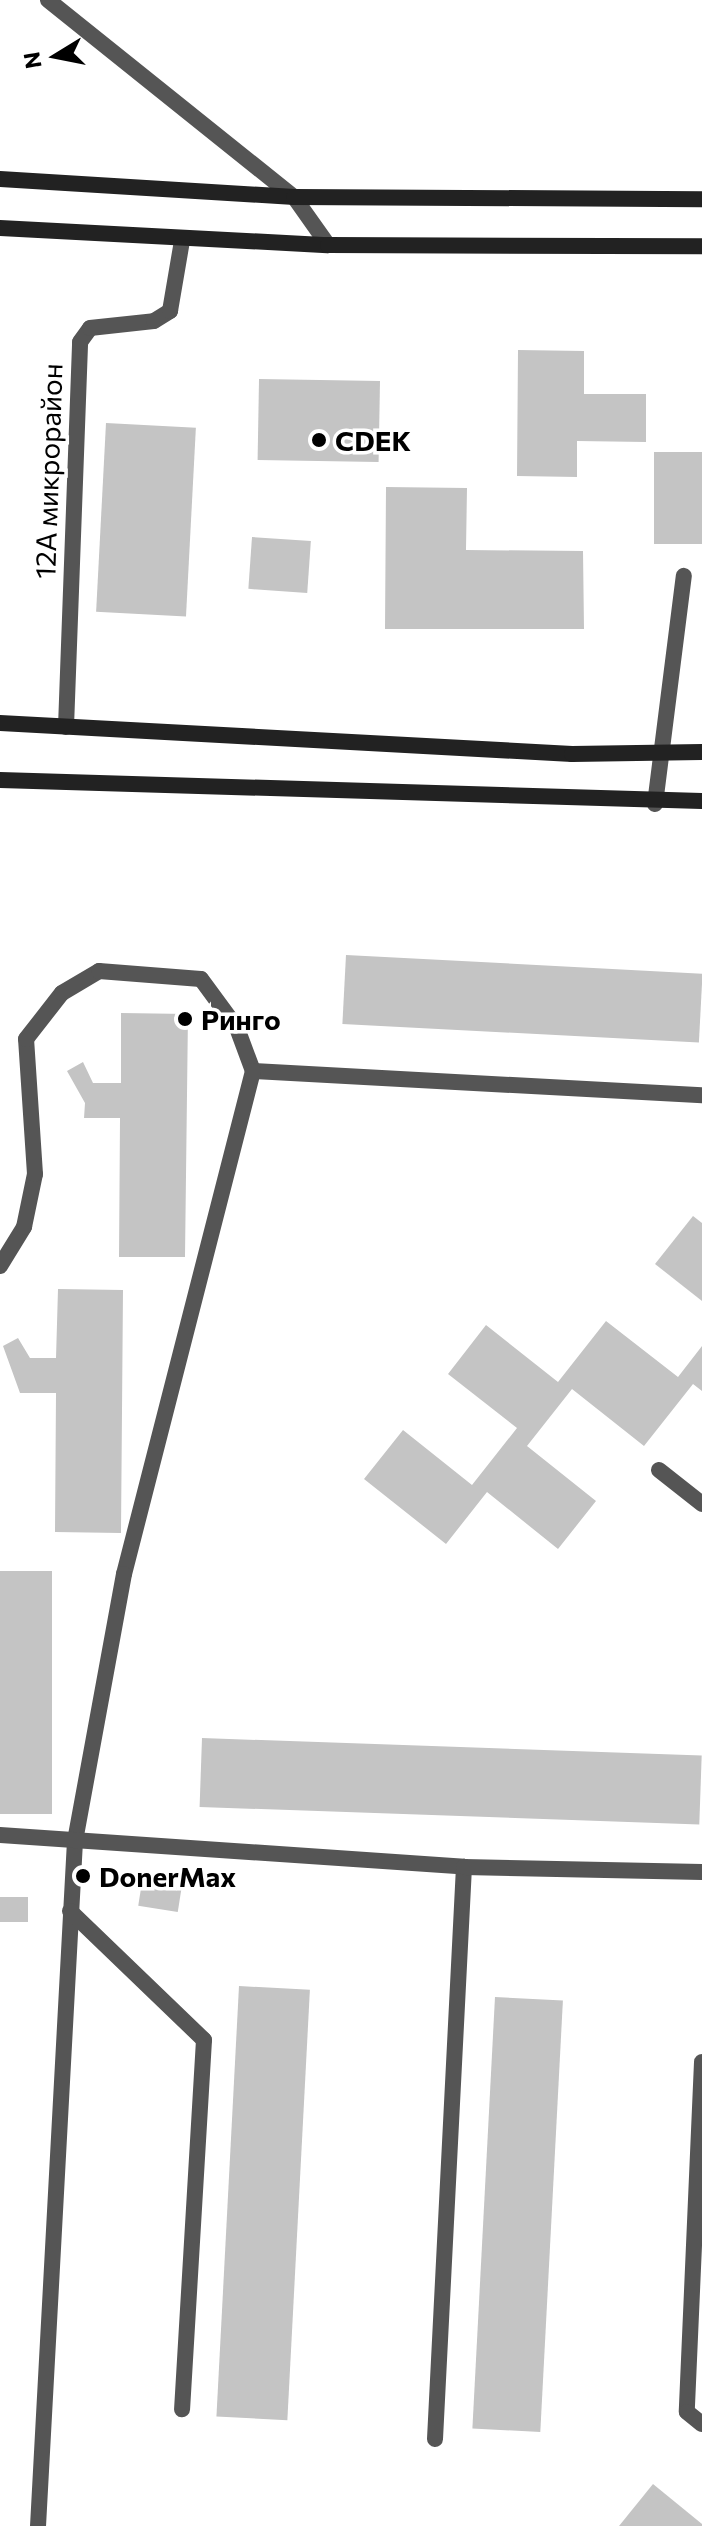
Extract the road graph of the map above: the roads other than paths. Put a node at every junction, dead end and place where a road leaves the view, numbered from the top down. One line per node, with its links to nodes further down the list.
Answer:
1 (48, 0): 3 (street)
2 (0, 179): 3 (main road)
3 (294, 197): 4 (main road); 7 (street)
4 (702, 199)
5 (0, 228): 6 (main road)
6 (182, 241): 7 (main road); 11 (street, 12А микрорайон)
7 (328, 245): 8 (main road)
8 (702, 246)
9 (684, 576): 13 (street)
10 (0, 723): 11 (main road)
11 (66, 727): 13 (main road)
12 (702, 752): 13 (main road)
13 (661, 755): 16 (street)
14 (0, 780): 16 (main road)
15 (702, 801): 16 (main road)
16 (655, 804)
17 (253, 1071): 18 (street); 19 (street); 23 (street)
18 (702, 1095)
19 (0, 1266)
20 (659, 1470): 21 (street)
21 (702, 1504)
22 (0, 1835): 23 (street)
23 (75, 1841): 24 (street); 26 (street)
24 (464, 1867): 25 (street); 30 (street)
25 (702, 1872)
26 (70, 1911): 28 (street); 31 (street)
27 (702, 2062): 29 (street)
28 (182, 2409)
29 (702, 2424)
30 (435, 2439)
31 (38, 2526)

